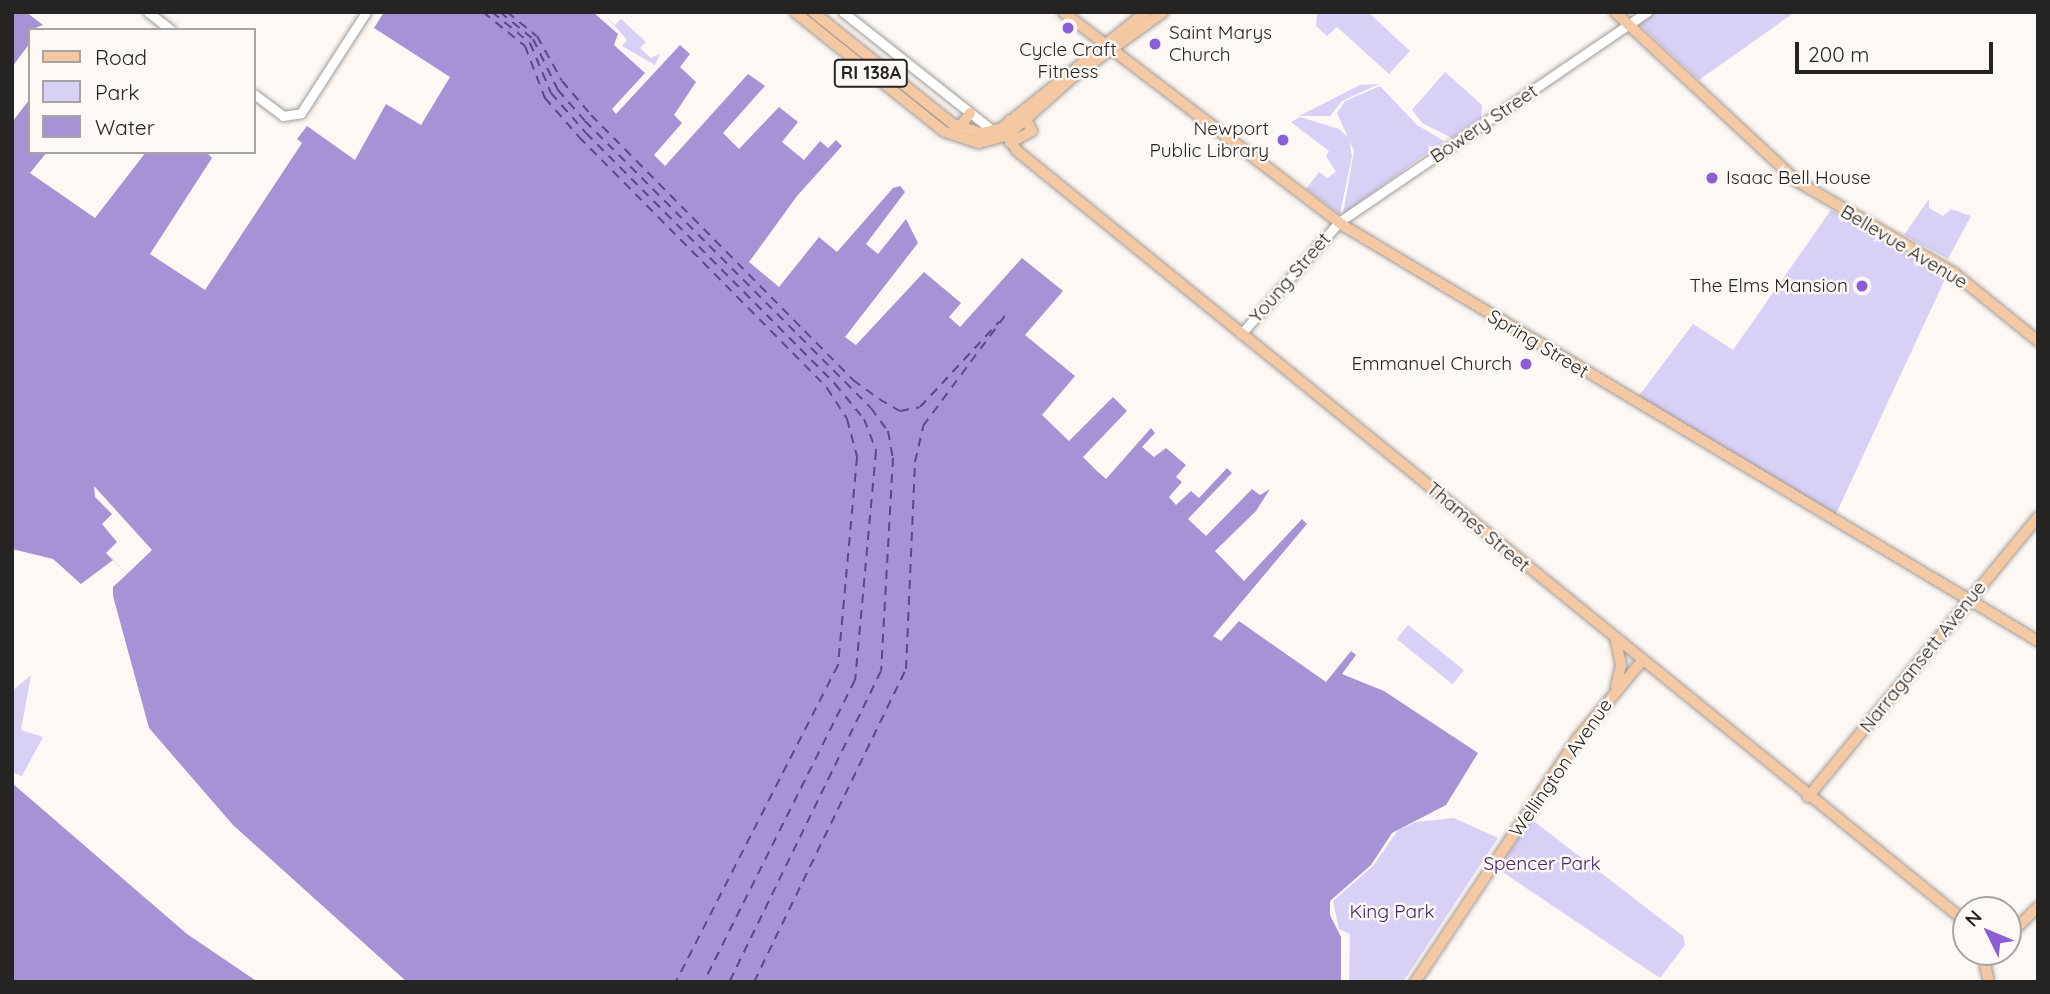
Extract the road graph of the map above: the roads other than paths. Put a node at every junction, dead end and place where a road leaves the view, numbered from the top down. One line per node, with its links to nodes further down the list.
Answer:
1 (148, 12): 12 (street)
2 (366, 12): 14 (street)
3 (795, 12): 20 (main road, RI 138A)
4 (813, 12): 18 (main road, RI 138A)
5 (1063, 12): 13 (main road, Spring Street)
6 (1146, 12): 13 (main road)
7 (1163, 12): 13 (main road)
8 (1615, 12): 11 (main road, Bellevue Avenue)
9 (1647, 12): 11 (street, Bowery Street)
10 (846, 13): 15 (street)
11 (1629, 25): 22 (street, Bowery Street); 24 (main road, Bellevue Avenue)
12 (168, 28)
13 (1107, 47): 16 (main road); 22 (main road, Spring Street)
14 (256, 95)
15 (970, 113): 18 (main road); 19 (street)
16 (1024, 114): 17 (main road); 21 (main road)
17 (1010, 120): 19 (main road); 21 (main road)
18 (961, 128): 19 (main road); 20 (main road)
19 (993, 131)
20 (947, 133): 21 (main road, RI 138A)
21 (1009, 139): 23 (main road, Thames Street)
22 (1339, 222): 23 (street, Young Street); 26 (main road, Spring Street)
23 (1241, 334): 27 (main road, Thames Street)
24 (2038, 341)
25 (2038, 517): 26 (main road, Narragansett Avenue)
26 (1970, 601): 28 (main road, Spring Street); 31 (main road, Narragansett Avenue)
27 (1616, 641): 29 (main road, Thames Street); 30 (main road)
28 (2038, 641)
29 (1641, 662): 30 (main road, Wellington Avenue); 31 (main road, Thames Street)
30 (1612, 695): 35 (main road, Wellington Avenue)
31 (1808, 797): 33 (main road, Thames Street)
32 (2038, 907): 34 (main road)
33 (1952, 911)
34 (2022, 922)
35 (1415, 982)

